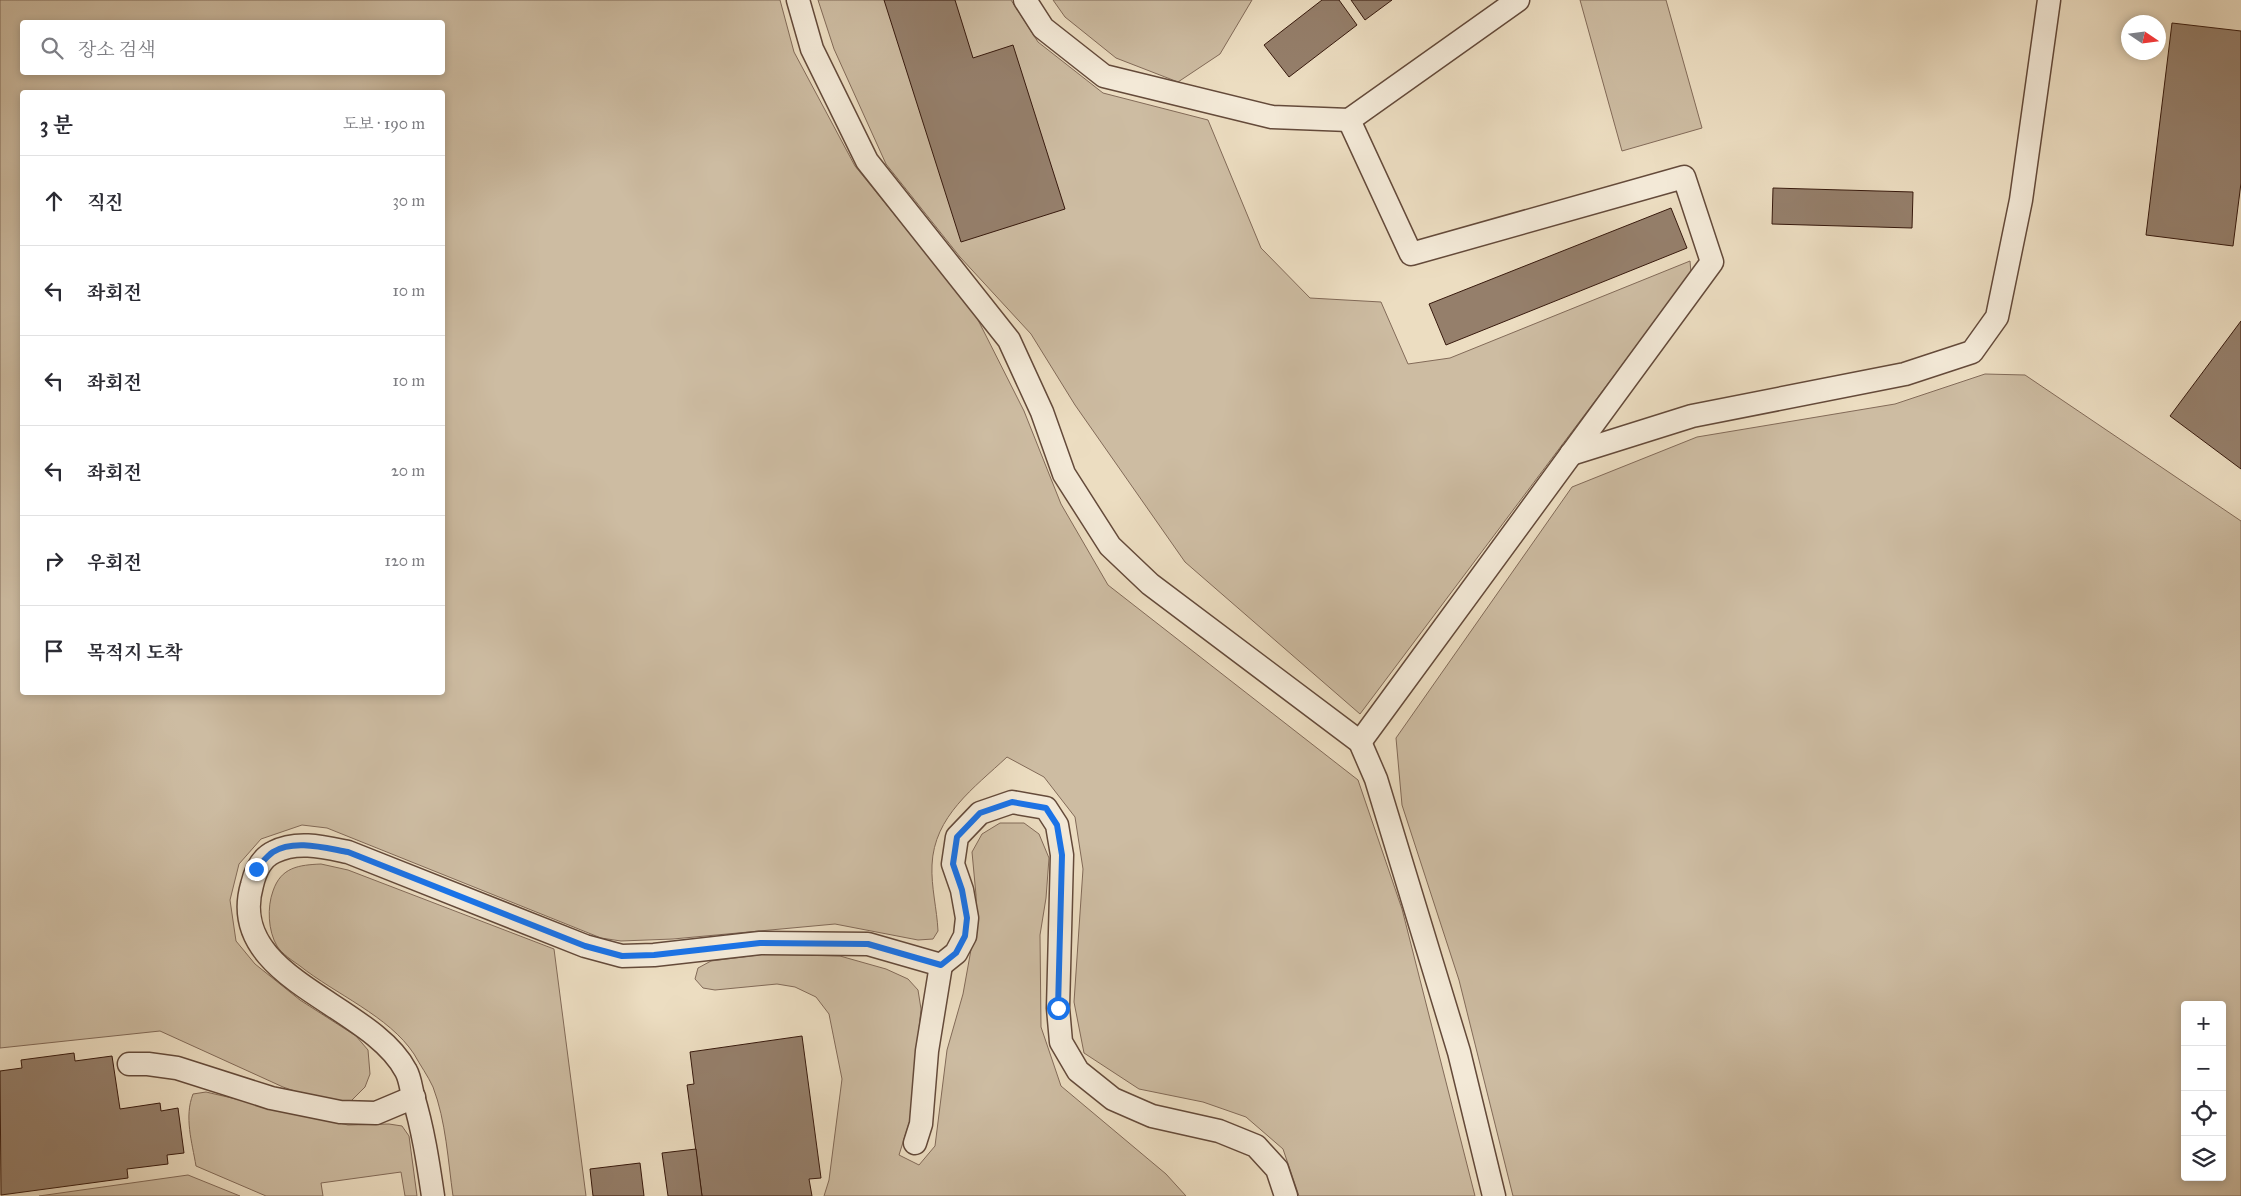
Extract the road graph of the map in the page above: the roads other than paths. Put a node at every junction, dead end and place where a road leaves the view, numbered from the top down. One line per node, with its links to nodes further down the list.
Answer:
1 (798, 0): 7 (lane)
2 (1025, 0): 5 (lane)
3 (1518, 0): 5 (lane)
4 (2049, 0): 6 (lane)
5 (1349, 120): 6 (lane)
6 (1570, 454): 7 (lane)
7 (1360, 742): 14 (lane)
8 (941, 965): 10 (lane); 11 (lane); 13 (lane)
9 (128, 1064): 10 (lane)
10 (414, 1097): 12 (lane)
11 (915, 1143)
12 (433, 1196)
13 (1286, 1196)
14 (1494, 1196)

